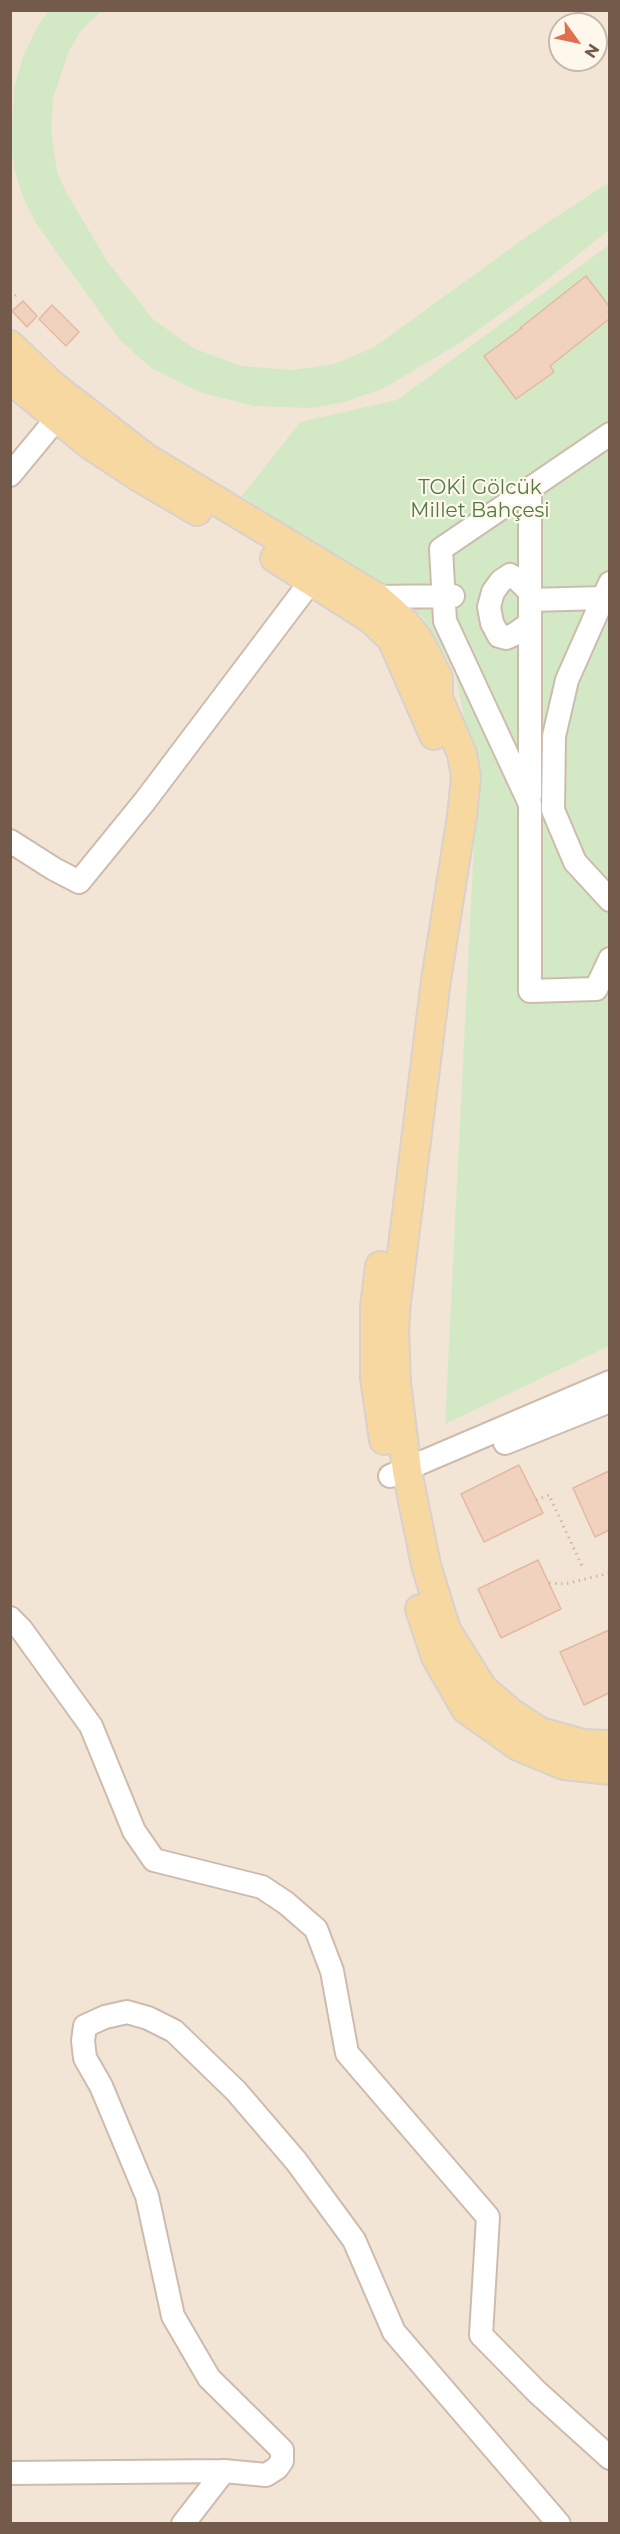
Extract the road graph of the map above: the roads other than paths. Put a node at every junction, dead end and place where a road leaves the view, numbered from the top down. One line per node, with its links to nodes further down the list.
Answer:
1 (10, 345): 10 (main road)
2 (10, 379): 3 (main road)
3 (58, 417): 5 (street); 7 (main road)
4 (609, 434): 6 (street)
5 (10, 475)
6 (530, 489): 9 (street); 11 (street)
7 (311, 581): 13 (street); 18 (main road)
8 (606, 590): 11 (street); 14 (street)
9 (448, 596): 10 (street); 12 (street)
10 (376, 597): 18 (main road)
11 (530, 605): 12 (street)
12 (530, 804): 15 (street)
13 (10, 841)
14 (609, 900)
15 (609, 959)
16 (609, 1382): 18 (street)
17 (609, 1401): 18 (street)
18 (399, 1479): 20 (main road); 21 (main road)
19 (10, 1618): 22 (street)
20 (609, 1745)
21 (609, 1770)
22 (609, 2458)
23 (224, 2471): 24 (street); 25 (street); 26 (street)
24 (10, 2473)
25 (183, 2523)
26 (560, 2523)

